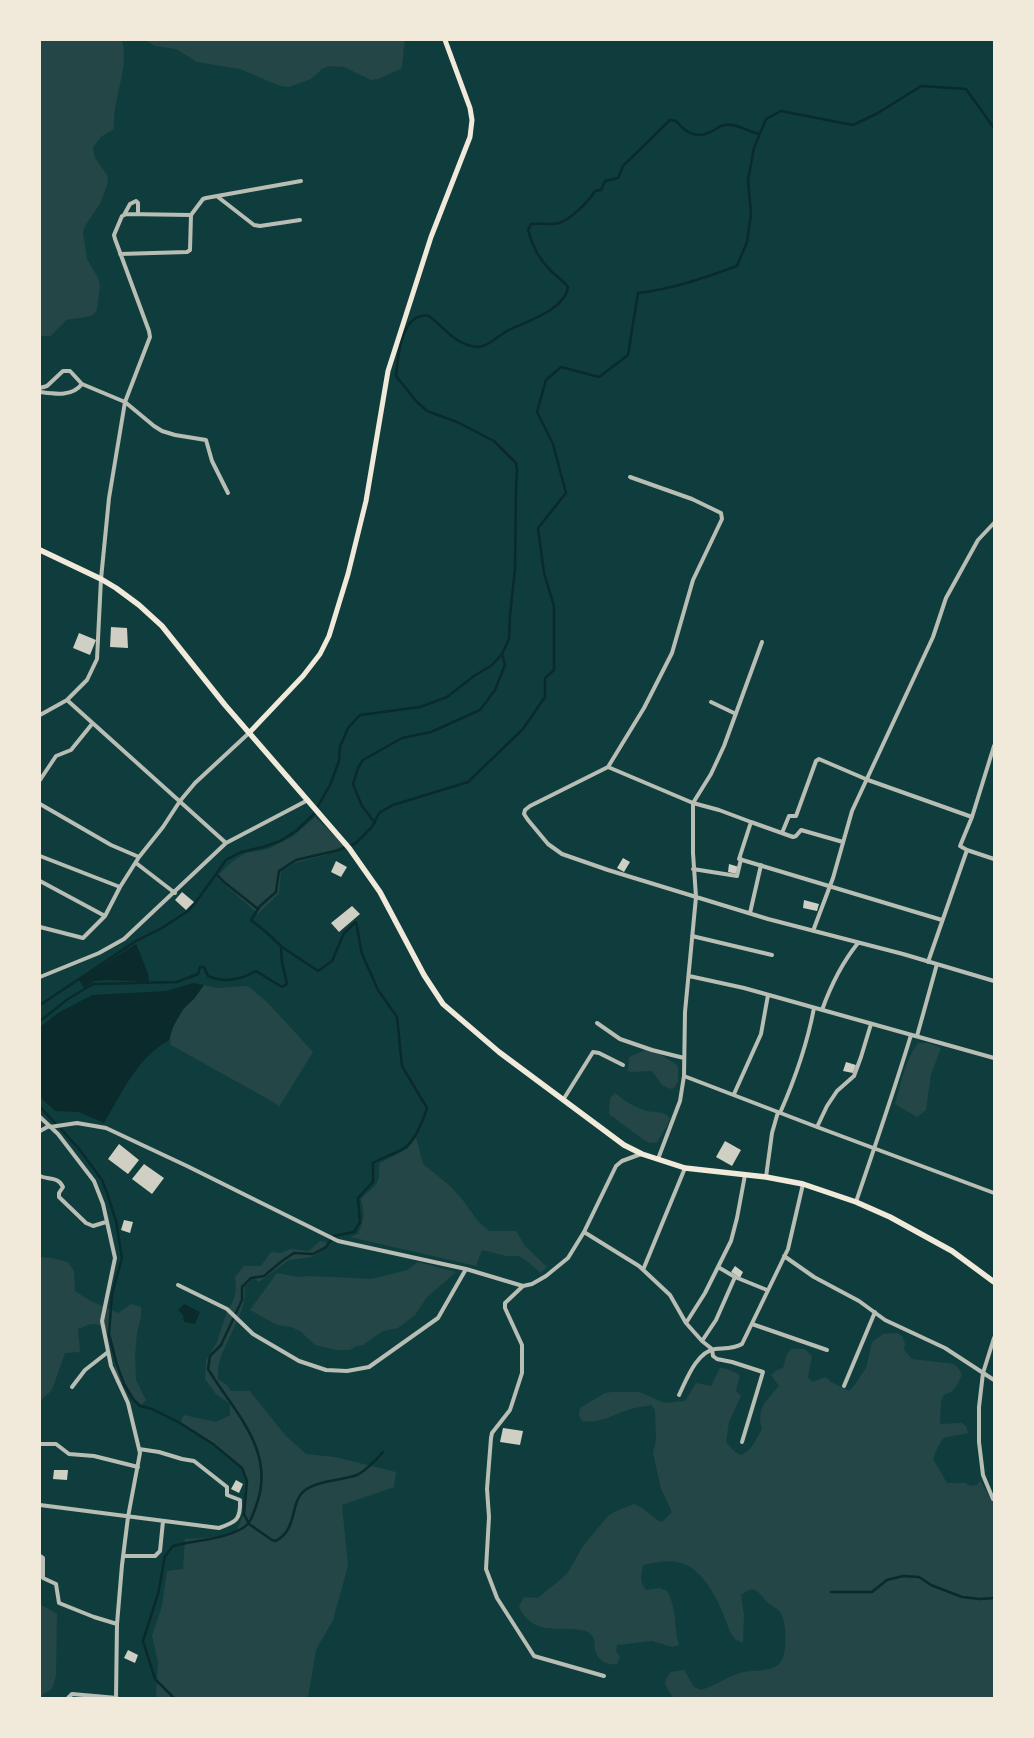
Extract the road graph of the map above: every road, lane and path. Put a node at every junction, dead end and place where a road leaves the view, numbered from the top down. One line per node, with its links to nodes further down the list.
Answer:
1 (445, 40): 23 (main road)
2 (301, 181): 3 (street)
3 (218, 197): 6 (street); 7 (street)
4 (138, 214): 5 (street); 5 (street); 6 (street)
5 (124, 215): 8 (street)
6 (192, 215): 8 (street)
7 (300, 220)
8 (120, 254): 11 (street)
9 (82, 384): 10 (street); 10 (street); 11 (street)
10 (40, 390)
11 (125, 402): 13 (street); 16 (street)
12 (630, 477): 25 (street)
13 (228, 493)
14 (994, 523): 27 (street)
15 (40, 550): 16 (main road)
16 (101, 579): 18 (street); 23 (main road)
17 (762, 642): 20 (street)
18 (67, 700): 21 (street); 22 (street)
19 (710, 702): 20 (street)
20 (736, 714): 30 (street)
21 (40, 715)
22 (92, 724): 26 (street); 29 (street)
23 (249, 732): 28 (main road); 29 (street)
24 (994, 746): 32 (street)
25 (608, 767): 30 (street); 49 (street)
26 (40, 780)
27 (868, 780): 32 (street); 34 (street); 35 (street)
28 (308, 800): 36 (street); 75 (main road)
29 (180, 802): 36 (street); 39 (street)
30 (693, 803): 33 (street); 44 (street)
31 (40, 804): 39 (street)
32 (972, 817): 37 (street)
33 (751, 822): 34 (street); 41 (street)
34 (782, 833): 35 (street)
35 (843, 842): 47 (street)
36 (226, 843): 48 (street)
37 (967, 850): 40 (street); 52 (street)
38 (40, 856): 46 (street)
39 (139, 857): 42 (street)
40 (994, 859)
41 (741, 860): 43 (street); 44 (street)
42 (136, 863): 46 (street); 48 (street)
43 (761, 865): 47 (street); 50 (street)
44 (694, 869): 49 (street)
45 (40, 881): 51 (street)
46 (120, 887): 51 (street)
47 (829, 887): 52 (street); 54 (street)
48 (175, 893): 61 (street)
49 (696, 897): 50 (street); 55 (street)
50 (750, 914): 54 (street)
51 (105, 916): 53 (street)
52 (942, 920): 58 (street)
53 (40, 927)
54 (813, 931): 56 (street)
55 (692, 936): 57 (street); 60 (street)
56 (858, 943): 58 (street); 65 (street)
57 (772, 955)
58 (928, 962): 59 (street)
59 (937, 964): 62 (street); 69 (street)
60 (689, 976): 63 (street); 70 (street)
61 (40, 977)
62 (994, 981)
63 (768, 995): 64 (street); 74 (street)
64 (814, 1008): 65 (street); 76 (street)
65 (822, 1010): 67 (street)
66 (597, 1023): 70 (street)
67 (871, 1024): 68 (street); 79 (street)
68 (911, 1035): 69 (street); 81 (street)
69 (917, 1036): 71 (street)
70 (684, 1058): 73 (street)
71 (994, 1058)
72 (623, 1065): 75 (street)
73 (684, 1076): 74 (street); 83 (street)
74 (734, 1094): 76 (street)
75 (563, 1100): 82 (main road)
76 (779, 1113): 79 (street); 87 (street)
77 (40, 1117): 78 (street)
78 (50, 1127): 80 (street); 91 (street); 95 (street)
79 (817, 1127): 81 (street)
80 (40, 1131)
81 (875, 1148): 89 (street); 90 (street)
82 (642, 1154): 83 (main road); 92 (street)
83 (658, 1159): 84 (main road)
84 (685, 1168): 86 (main road); 96 (street)
85 (40, 1176): 91 (street)
86 (744, 1176): 87 (main road); 94 (street)
87 (766, 1177): 88 (main road)
88 (803, 1184): 90 (main road); 93 (street)
89 (994, 1193)
90 (856, 1202): 98 (main road)
91 (106, 1222): 109 (street)
92 (584, 1232): 96 (street); 100 (street)
93 (784, 1256): 101 (street); 102 (street)
94 (718, 1267): 97 (street); 103 (street)
95 (466, 1269): 99 (street); 100 (street)
96 (643, 1270): 103 (street)
97 (735, 1277): 101 (street); 106 (street)
98 (994, 1282)
99 (178, 1285)
100 (523, 1286): 126 (street)
101 (767, 1290): 104 (street)
102 (875, 1312): 110 (street); 112 (street)
103 (686, 1322): 106 (street)
104 (752, 1324): 107 (street); 108 (street)
105 (994, 1338): 110 (street)
106 (702, 1342): 107 (street)
107 (712, 1349): 114 (street); 115 (street)
108 (827, 1350)
109 (108, 1352): 113 (street); 117 (street)
110 (983, 1373): 111 (street); 119 (street)
111 (994, 1380)
112 (844, 1386)
113 (72, 1387)
114 (679, 1396)
115 (742, 1442)
116 (40, 1444): 118 (street)
117 (139, 1449): 118 (street); 122 (street)
118 (138, 1467): 121 (street)
119 (993, 1499)
120 (40, 1505): 121 (street)
121 (128, 1517): 122 (street); 124 (street)
122 (163, 1521): 124 (street)
123 (40, 1556): 125 (street)
124 (123, 1556): 125 (street)
125 (117, 1624): 128 (street)
126 (604, 1676)
127 (68, 1698): 128 (street)
128 (116, 1698)

